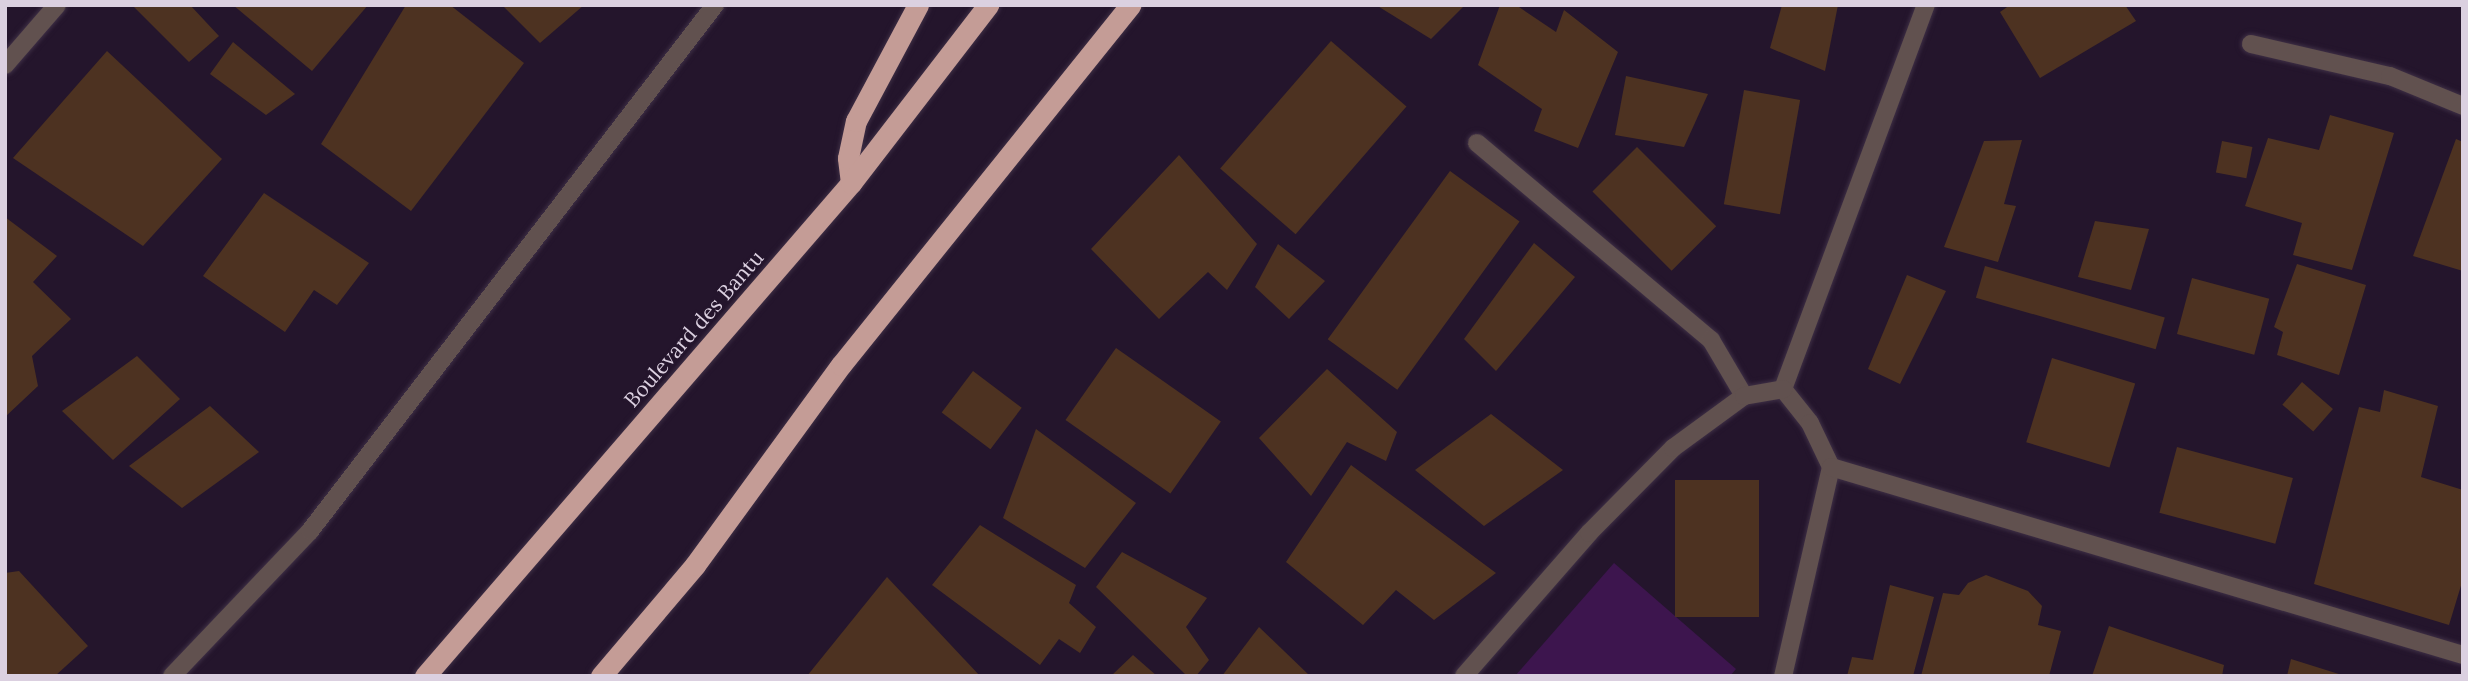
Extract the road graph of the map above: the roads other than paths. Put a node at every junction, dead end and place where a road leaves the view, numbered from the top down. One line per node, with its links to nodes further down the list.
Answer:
1 (57, 5): 8 (street)
2 (715, 5): 16 (street)
3 (918, 5): 11 (highway)
4 (988, 5): 11 (highway, Boulevard des Bantu)
5 (1130, 5): 18 (highway)
6 (1926, 5): 12 (street)
7 (2251, 44): 9 (street)
8 (5, 65)
9 (2463, 106)
10 (1477, 143): 13 (street)
11 (851, 183): 17 (highway, Boulevard des Bantu)
12 (1783, 389): 13 (street); 14 (street)
13 (1744, 396): 19 (street)
14 (1831, 467): 15 (street); 20 (street)
15 (2463, 655)
16 (172, 676)
17 (425, 676)
18 (601, 676)
19 (1464, 676)
20 (1783, 676)

